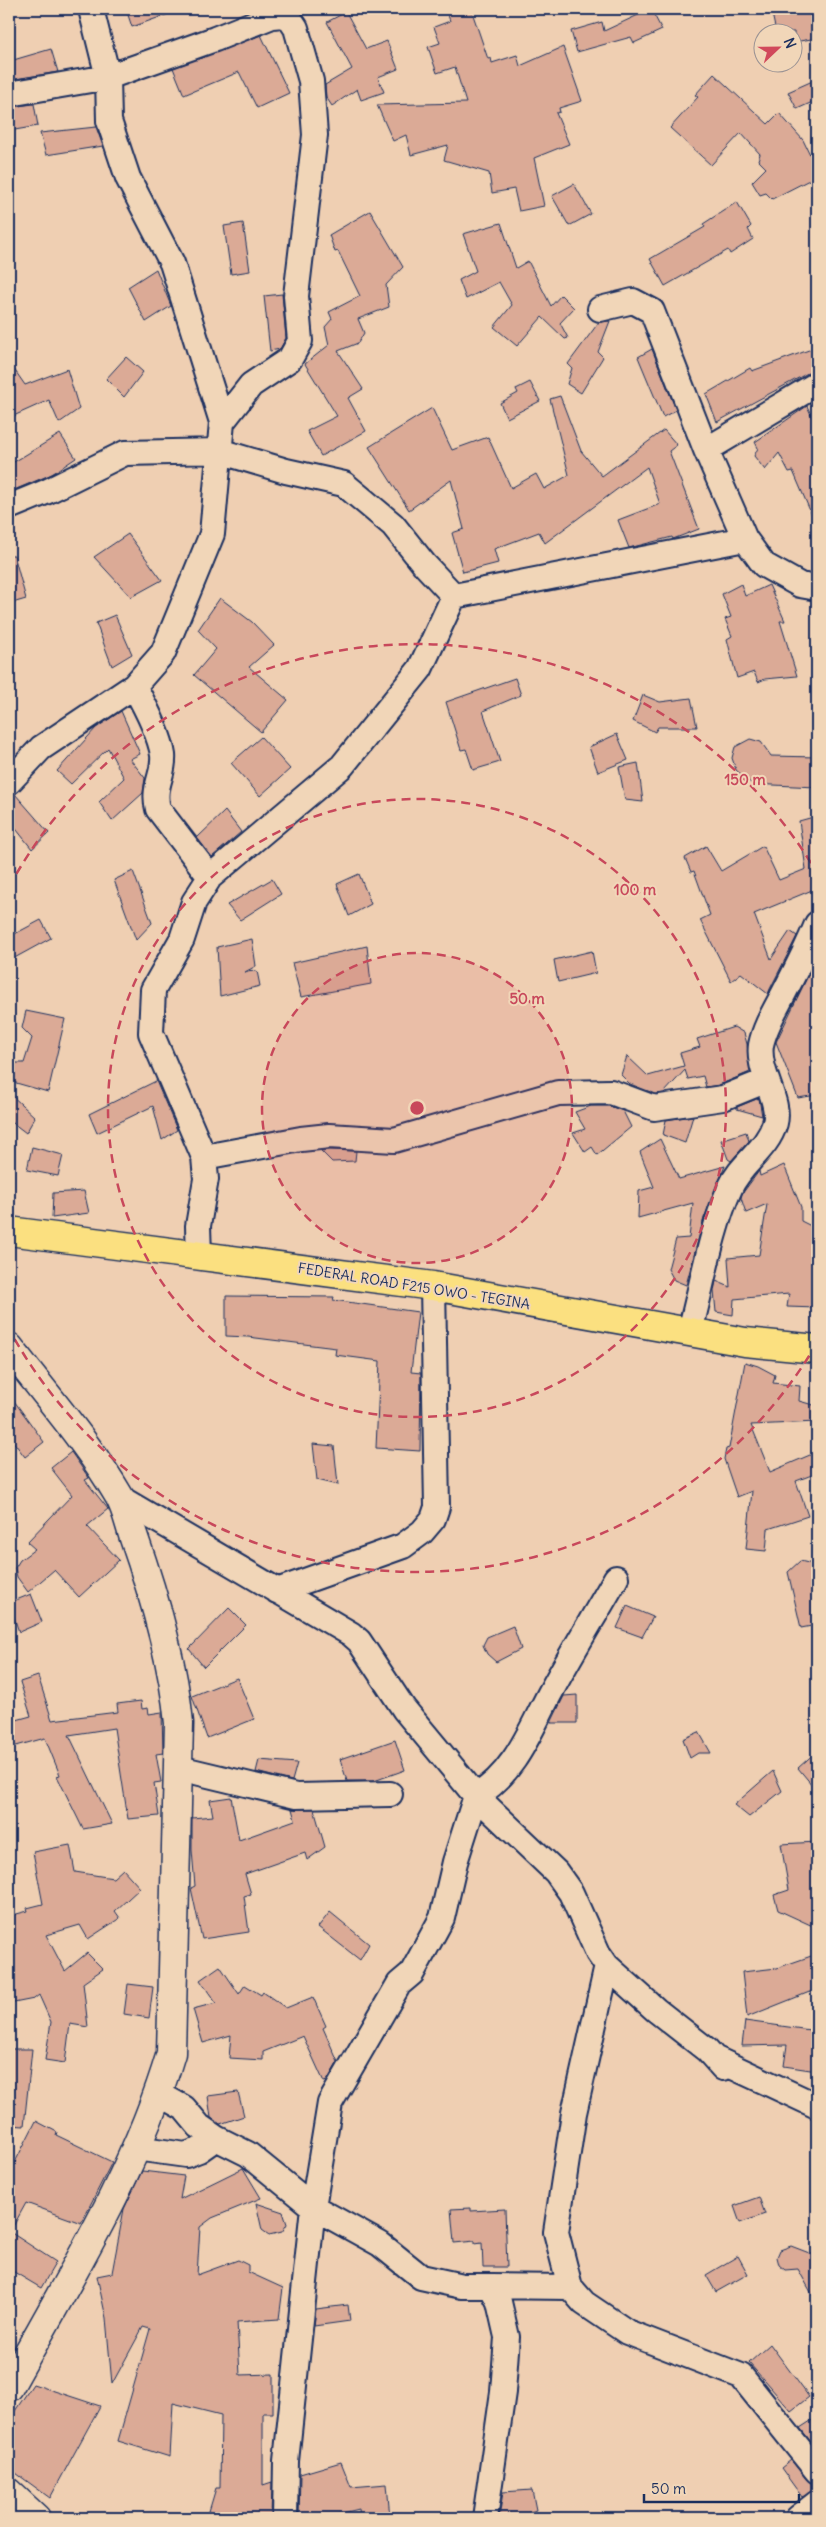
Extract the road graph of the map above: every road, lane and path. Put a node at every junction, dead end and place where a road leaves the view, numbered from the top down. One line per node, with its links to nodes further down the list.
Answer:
1 (91, 9): 2 (street)
2 (108, 77): 3 (street); 6 (street); 6 (street)
3 (9, 94)
4 (600, 308): 7 (street)
5 (817, 384): 7 (street)
6 (222, 422): 8 (street)
7 (706, 450): 10 (street)
8 (219, 451): 9 (street); 12 (street); 13 (street)
9 (9, 507)
10 (745, 539): 11 (street); 12 (street)
11 (817, 588)
12 (454, 596): 15 (street)
13 (134, 686): 14 (street); 15 (street)
14 (9, 782)
15 (210, 877): 18 (street)
16 (817, 924): 17 (street)
17 (765, 1081): 18 (street); 22 (street)
18 (204, 1157): 20 (street)
19 (9, 1231): 20 (main road, FEDERAL ROAD F215 OWO - TEGINA)
20 (199, 1255): 21 (main road, FEDERAL ROAD F215 OWO - TEGINA)
21 (433, 1286): 22 (main road, FEDERAL ROAD F215 OWO - TEGINA); 27 (street)
22 (690, 1331): 24 (main road, FEDERAL ROAD F215 OWO - TEGINA)
23 (9, 1347): 25 (street)
24 (817, 1349)
25 (120, 1498): 27 (street); 28 (street)
26 (616, 1578): 30 (street)
27 (277, 1591): 30 (street)
28 (179, 1768): 29 (street); 32 (street)
29 (390, 1794)
30 (476, 1796): 31 (street); 36 (street)
31 (608, 1966): 33 (street); 38 (street)
32 (159, 2094): 34 (street); 35 (street)
33 (817, 2106)
34 (216, 2138): 35 (street); 36 (street)
35 (135, 2148): 39 (street)
36 (313, 2207): 37 (street); 44 (street)
37 (491, 2286): 38 (street); 45 (street)
38 (570, 2288): 40 (street)
39 (9, 2387)
40 (817, 2472)
41 (9, 2493): 43 (street)
42 (817, 2503): 46 (street)
43 (36, 2518)
44 (285, 2518)
45 (484, 2518)
46 (798, 2518)

